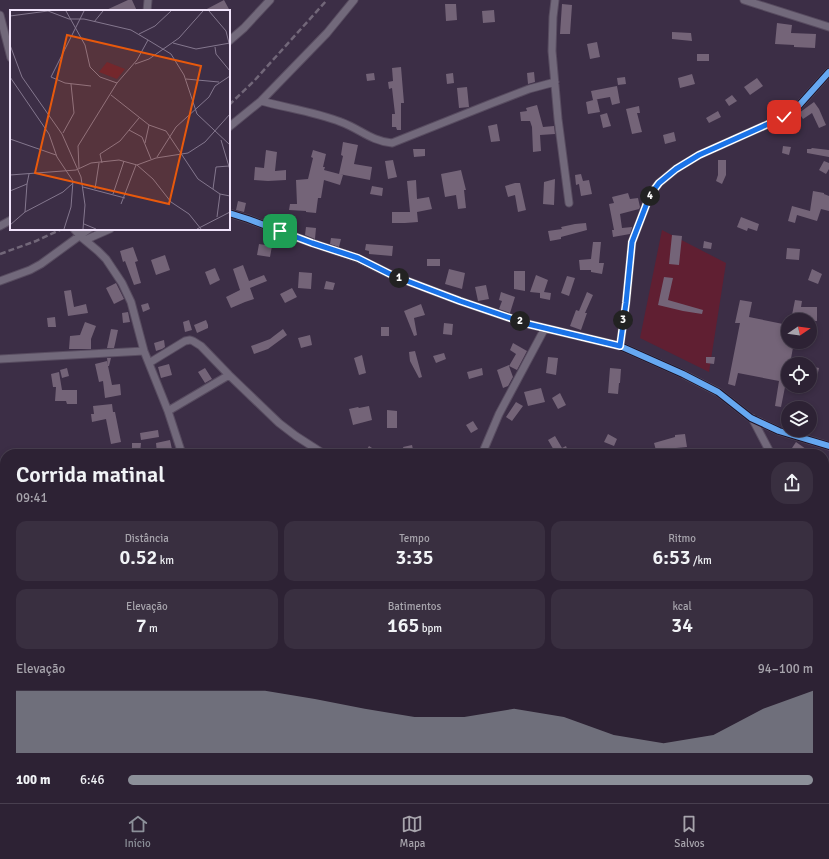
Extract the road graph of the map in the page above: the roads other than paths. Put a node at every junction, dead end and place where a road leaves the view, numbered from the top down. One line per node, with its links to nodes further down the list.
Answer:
1 (148, 0): 6 (street)
2 (270, 0): 9 (street)
3 (354, 0): 13 (street)
4 (555, 0): 12 (street)
5 (744, 0): 8 (street)
6 (147, 10)
7 (0, 15): 10 (street)
8 (829, 27)
9 (230, 40)
10 (10, 54)
11 (829, 72): 25 (street)
12 (555, 82): 13 (street); 15 (street)
13 (261, 102): 14 (street)
14 (230, 126)
15 (569, 203)
16 (230, 213): 24 (street)
17 (10, 221): 18 (street)
18 (0, 226)
19 (75, 230): 22 (street)
20 (88, 230): 22 (street)
21 (107, 230): 22 (street)
22 (83, 238): 23 (street); 26 (street)
23 (0, 281)
24 (546, 328): 25 (street); 35 (street)
25 (620, 346): 31 (street)
26 (144, 351): 27 (street); 28 (street)
27 (0, 359)
28 (149, 362): 29 (street); 30 (street)
29 (228, 375): 30 (street); 34 (street)
30 (168, 411): 33 (street)
31 (752, 418): 32 (street); 36 (street)
32 (829, 446)
33 (180, 449)
34 (316, 449)
35 (484, 449)
36 (768, 449)

